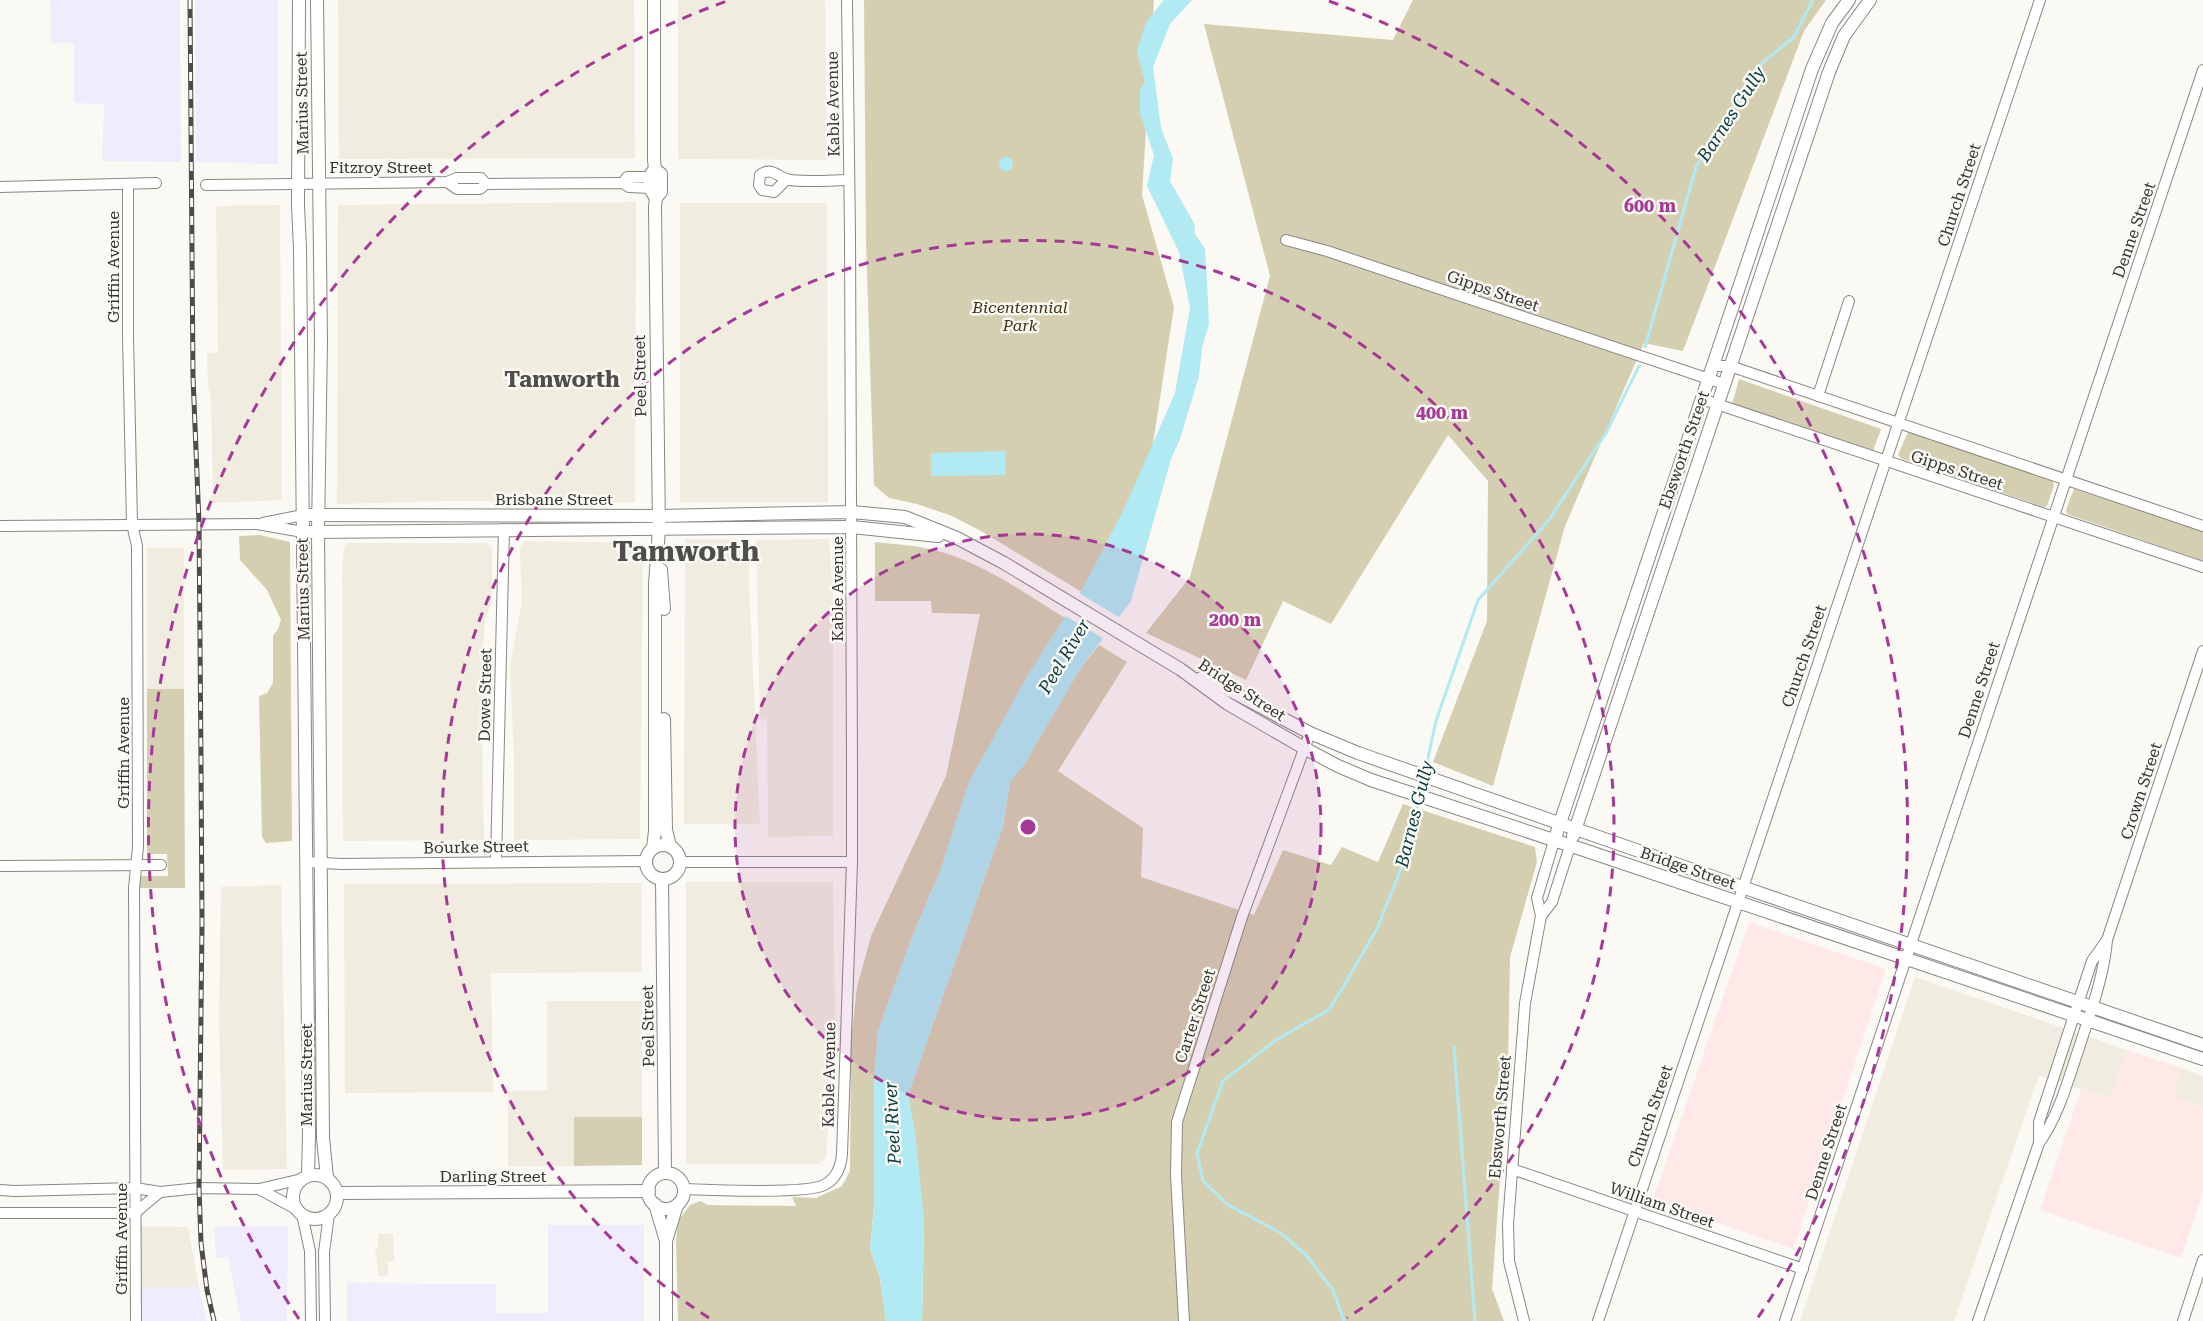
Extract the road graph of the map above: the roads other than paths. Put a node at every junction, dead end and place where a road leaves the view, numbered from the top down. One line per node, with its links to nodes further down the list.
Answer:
1 (298, 0): 13 (main road, Marius Street)
2 (317, 0): 11 (main road, Marius Street)
3 (654, 0): 14 (main road, Peel Street)
4 (847, 0): 10 (street, Kable Avenue)
5 (1849, 0): 20 (main road, Ebsworth Street)
6 (1870, 0): 21 (main road, Ebsworth Street)
7 (2040, 0): 27 (street, Church Street)
8 (2203, 70): 29 (street, Denne Street)
9 (787, 179): 10 (street)
10 (849, 180): 30 (street, Kable Avenue)
11 (319, 182): 13 (street, Fitzroy Street); 14 (street, Fitzroy Street); 32 (main road, Marius Street)
12 (156, 183): 15 (street)
13 (298, 183): 16 (street, Fitzroy Street); 31 (main road, Marius Street)
14 (652, 183): 34 (main road, Peel Street)
15 (128, 185): 17 (street); 35 (street, Griffin Avenue)
16 (207, 185)
17 (0, 187)
18 (1286, 240): 22 (street, Gipps Street)
19 (1850, 301): 24 (street)
20 (1713, 366): 21 (street, Gipps Street); 22 (main road, Ebsworth Street)
21 (1730, 366): 23 (main road, Ebsworth Street); 24 (street, Gipps Street)
22 (1708, 379): 23 (street, Gipps Street); 25 (main road, Ebsworth Street)
23 (1724, 384): 26 (main road, Ebsworth Street)
24 (1818, 396): 27 (street, Gipps Street)
25 (1702, 399): 26 (street, Gipps Street); 50 (main road, Ebsworth Street)
26 (1717, 404): 28 (street, Gipps Street); 51 (main road, Ebsworth Street)
27 (1898, 424): 28 (street, Church Street); 29 (street, Gipps Street)
28 (1885, 462): 33 (street, Gipps Street); 66 (street, Church Street)
29 (2066, 478): 33 (street, Denne Street); 38 (street, Gipps Street)
30 (852, 512): 34 (main road, Brisbane Street); 39 (street, Kable Avenue); 43 (main road, Bridge Street)
31 (303, 515): 32 (main road, Brisbane Street); 36 (street, Brisbane Street); 41 (main road, Marius Street)
32 (319, 515): 34 (main road, Brisbane Street); 42 (main road, Marius Street)
33 (2053, 517): 45 (street, Gipps Street); 70 (street, Denne Street)
34 (659, 523): 39 (main road, Brisbane Street); 40 (main road, Brisbane Street); 44 (main road, Peel Street)
35 (132, 524): 36 (street, Brisbane Street); 37 (street, Brisbane Street); 62 (street, Griffin Avenue)
36 (257, 524): 41 (street, Brisbane Street)
37 (0, 526)
38 (2203, 526)
39 (852, 527): 43 (main road, Bridge Street); 60 (street, Kable Avenue)
40 (504, 529): 42 (main road, Brisbane Street); 58 (street, Dowe Street)
41 (303, 532): 42 (main road, Brisbane Street); 57 (main road, Marius Street)
42 (318, 532): 61 (main road, Marius Street)
43 (957, 538): 47 (main road, Bridge Street)
44 (659, 554): 53 (main road, Peel Street); 55 (main road, Peel Street)
45 (2203, 567)
46 (2203, 651): 69 (street, Crown Street)
47 (1180, 669): 48 (main road, Bridge Street); 49 (main road, Bridge Street)
48 (1310, 733): 49 (street, Carter Street); 50 (main road, Bridge Street)
49 (1304, 748): 52 (main road, Bridge Street); 104 (street, Carter Street)
50 (1559, 823): 51 (main road, Bridge Street); 52 (main road, Ebsworth Street)
51 (1575, 829): 54 (main road, Ebsworth Street); 66 (main road, Bridge Street)
52 (1554, 841): 54 (main road, Bridge Street); 68 (street, Ebsworth Street)
53 (670, 846): 55 (main road); 59 (main road)
54 (1570, 846): 67 (main road, Bridge Street); 68 (street, Ebsworth Street)
55 (653, 848): 56 (main road)
56 (646, 861): 58 (street, Bourke Street); 65 (main road)
57 (308, 862): 61 (street, Bourke Street); 81 (main road, Marius Street)
58 (496, 862): 61 (street, Bourke Street)
59 (680, 862): 60 (street); 65 (main road)
60 (852, 862): 85 (street, Kable Avenue)
61 (322, 863): 82 (main road, Marius Street)
62 (136, 865): 63 (street); 64 (street); 83 (street, Griffin Avenue)
63 (161, 865)
64 (0, 866)
65 (662, 879): 80 (main road, Peel Street)
66 (1742, 887): 67 (street, Church Street); 70 (main road, Bridge Street)
67 (1737, 902): 71 (main road, Bridge Street); 92 (street, Church Street)
68 (1541, 916): 79 (street, Ebsworth Street)
69 (2107, 940): 72 (street, Crown Street); 73 (street, Crown Street)
70 (1910, 944): 71 (street, Denne Street); 72 (main road, Bridge Street)
71 (1905, 959): 74 (main road, Bridge Street); 99 (street, Denne Street)
72 (2079, 1002): 73 (main road, Bridge Street); 74 (street, Crown Street)
73 (2092, 1007): 75 (street, Crown Street); 76 (main road, Bridge Street)
74 (2074, 1017): 75 (main road, Bridge Street); 78 (street, Crown Street)
75 (2087, 1021): 77 (main road, Bridge Street); 78 (street, Crown Street)
76 (2203, 1045)
77 (2203, 1059)
78 (2039, 1143): 108 (street, Crown Street)
79 (1512, 1169): 92 (street, William Street); 105 (street, Ebsworth Street)
80 (665, 1173): 85 (main road); 87 (main road)
81 (305, 1178): 82 (main road); 84 (street); 93 (main road)
82 (327, 1178): 89 (main road)
83 (135, 1188): 86 (street); 88 (street); 95 (street, Griffin Avenue)
84 (259, 1189): 88 (street); 93 (street)
85 (684, 1189): 91 (main road)
86 (0, 1190)
87 (649, 1191): 89 (main road, Darling Street); 90 (main road)
88 (160, 1192): 95 (street)
89 (337, 1193): 96 (main road)
90 (655, 1204): 91 (main road); 97 (main road)
91 (677, 1205): 97 (main road)
92 (1634, 1211): 99 (street, William Street); 106 (street, Church Street)
93 (300, 1212): 96 (main road); 101 (street)
94 (0, 1213): 95 (street)
95 (135, 1213): 100 (street, Griffin Avenue)
96 (329, 1214): 102 (street)
97 (666, 1240): 103 (main road)
98 (2203, 1260): 109 (street)
99 (1803, 1269): 107 (street, Denne Street)
100 (136, 1321)
101 (311, 1321)
102 (325, 1321)
103 (666, 1321)
104 (1184, 1321)
105 (1524, 1321)
106 (1598, 1321)
107 (1785, 1321)
108 (1978, 1321)
109 (2183, 1321)

